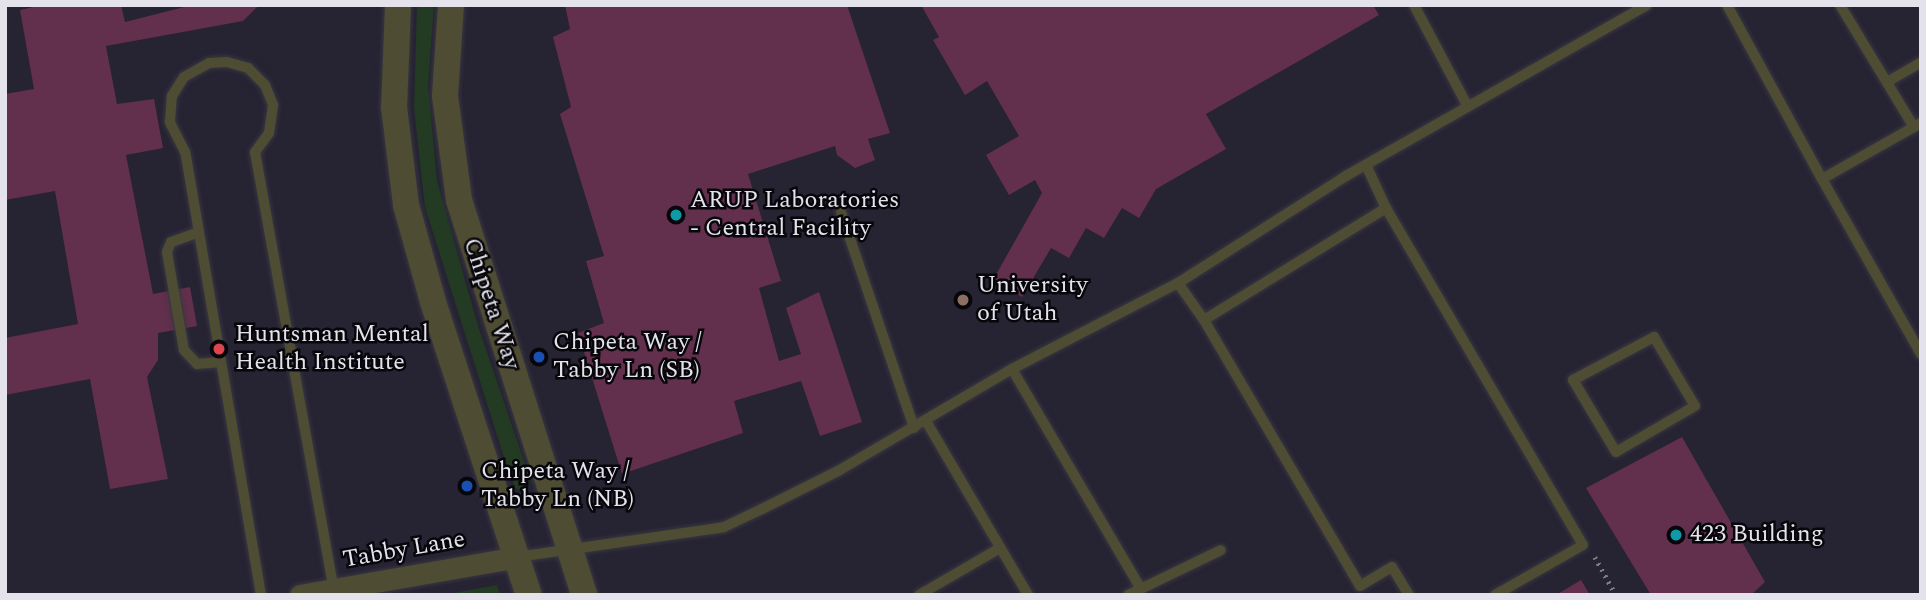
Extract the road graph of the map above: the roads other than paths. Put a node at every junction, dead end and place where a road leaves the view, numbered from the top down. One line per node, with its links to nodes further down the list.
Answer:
1 (398, 5): 27 (street)
2 (451, 5): 25 (street, Chipeta Way)
3 (1415, 5): 9 (lane)
4 (1647, 5): 9 (lane)
5 (1727, 5): 12 (lane)
6 (1840, 5): 8 (lane)
7 (1921, 62): 8 (lane)
8 (1887, 82): 10 (lane)
9 (1467, 105): 11 (lane)
10 (1917, 125): 12 (lane)
11 (1366, 165): 13 (lane); 16 (lane)
12 (1822, 178): 18 (lane)
13 (1387, 208): 17 (lane); 38 (lane)
14 (841, 212): 23 (lane)
15 (199, 232): 19 (lane); 19 (lane); 29 (lane)
16 (1178, 283): 17 (lane); 20 (lane)
17 (1204, 320): 37 (lane)
18 (1921, 354)
19 (221, 362): 30 (lane)
20 (1012, 369): 22 (lane); 28 (lane)
21 (1573, 380): 21 (lane)
22 (926, 421): 23 (lane); 24 (lane)
23 (914, 428): 25 (lane)
24 (1000, 548): 34 (lane); 35 (lane)
25 (570, 550): 27 (lane); 33 (street, Chipeta Way)
26 (1221, 550): 28 (lane)
27 (517, 557): 29 (street, Tabby Lane); 32 (street)
28 (1140, 587): 36 (lane)
29 (334, 589): 31 (street, Tabby Lane)
30 (261, 595)
31 (300, 595)
32 (529, 595)
33 (584, 595)
34 (919, 595)
35 (1028, 595)
36 (1128, 595)
37 (1409, 595)
38 (1495, 595)

